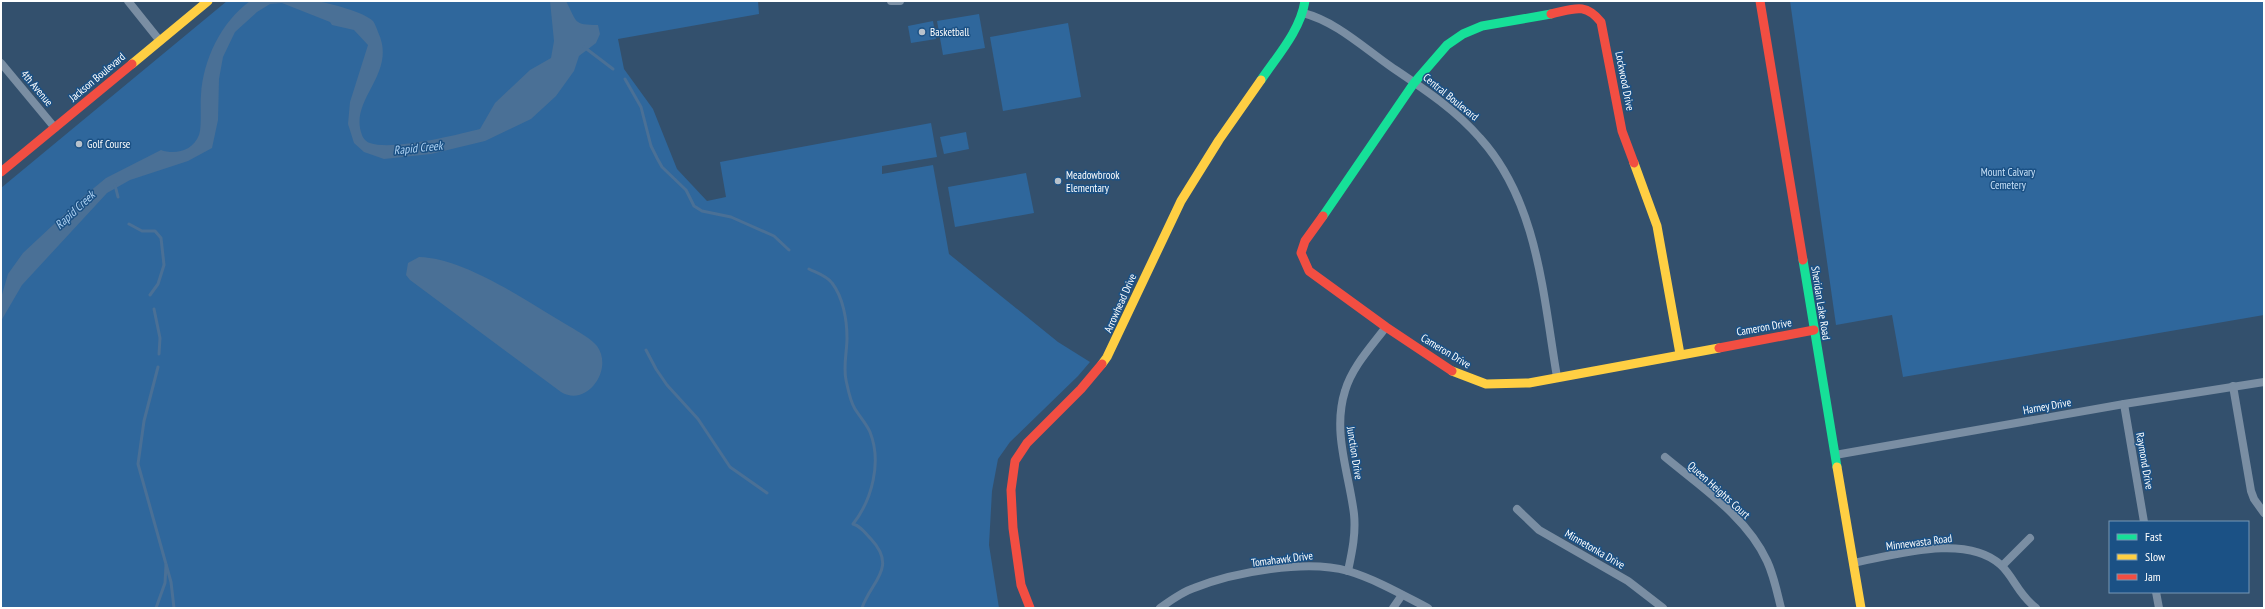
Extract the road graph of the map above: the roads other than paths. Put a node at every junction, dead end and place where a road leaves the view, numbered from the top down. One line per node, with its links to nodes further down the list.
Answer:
1 (128, 1): 6 (street)
2 (208, 1): 6 (street, Jackson Boulevard)
3 (1305, 1): 5 (street)
4 (1760, 1): 12 (street, Sheridan Lake Road)
5 (1303, 13): 8 (street, Central Boulevard); 29 (street, Arrowhead Drive)
6 (160, 41): 9 (street, Jackson Boulevard)
7 (1, 63): 9 (street, 4th Avenue)
8 (1414, 82): 11 (street, Cameron Drive); 13 (street, Lockwood Drive); 14 (street, Central Boulevard)
9 (55, 128): 10 (street, Jackson Boulevard)
10 (1, 172)
11 (1386, 327): 14 (street, Cameron Drive); 26 (street, Junction Drive)
12 (1814, 330): 13 (street, Cameron Drive); 18 (street, Sheridan Lake Road)
13 (1680, 354): 14 (street, Cameron Drive)
14 (1557, 377)
15 (2264, 382): 16 (street, Harney Drive)
16 (2233, 386): 17 (street, Harney Drive); 21 (street)
17 (2124, 404): 18 (street, Harney Drive); 22 (street, Raymond Drive)
18 (1835, 455): 24 (street, Sheridan Lake Road)
19 (1665, 457): 34 (street, Queen Heights Court)
20 (1517, 509): 33 (street, Minnetonka Drive)
21 (2264, 513)
22 (2144, 521)
23 (2030, 538): 25 (street)
24 (1853, 563): 25 (street, Minnewasta Road); 35 (street, Sheridan Lake Road)
25 (2002, 566): 36 (street, Minnewasta Road)
26 (1348, 571): 28 (street, Tomahawk Drive); 30 (street, Tomahawk Drive)
27 (2156, 593): 37 (street)
28 (1402, 595): 31 (street); 32 (street, Tomahawk Drive)
29 (1030, 608)
30 (1160, 608)
31 (1393, 608)
32 (1428, 608)
33 (1663, 608)
34 (1780, 608)
35 (1860, 608)
36 (2036, 608)
37 (2159, 608)

